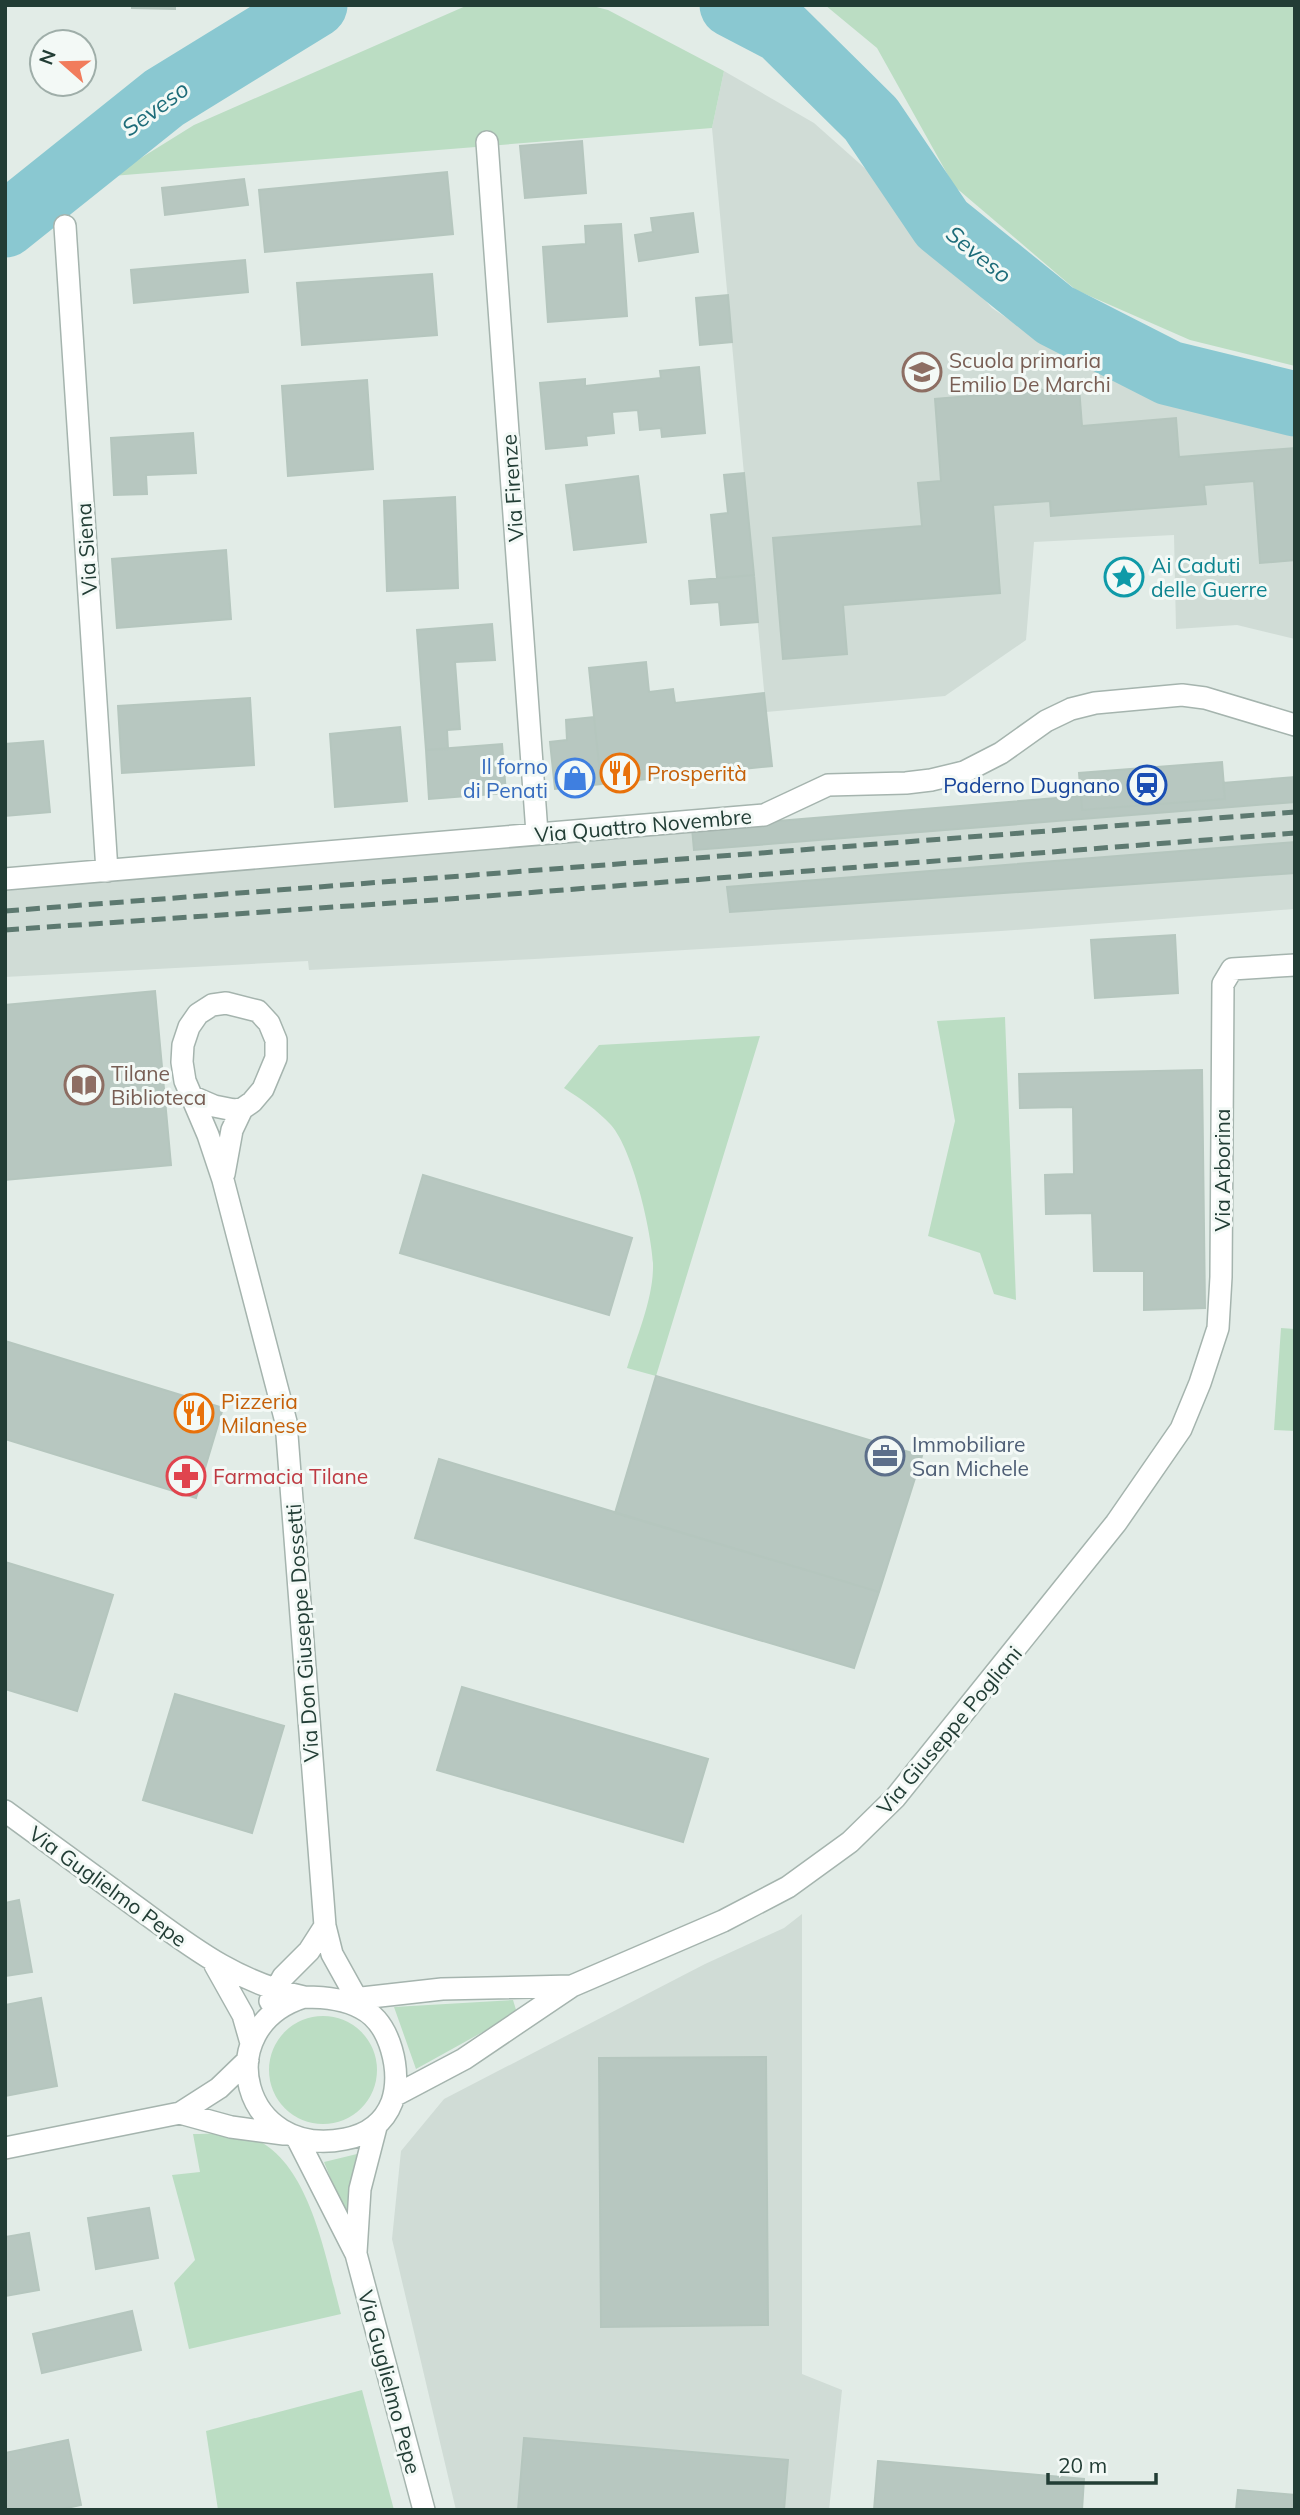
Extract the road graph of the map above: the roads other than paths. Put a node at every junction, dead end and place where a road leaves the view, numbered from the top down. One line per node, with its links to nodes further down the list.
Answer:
1 (487, 142): 4 (street, Via Firenze)
2 (65, 226): 5 (street, Via Siena)
3 (1295, 725): 4 (street, Via Quattro Novembre)
4 (537, 833): 5 (street, Via Quattro Novembre)
5 (107, 871): 6 (street, Via Quattro Novembre)
6 (5, 879)
7 (1295, 965): 11 (street, Via Arborina)
8 (193, 1097): 9 (street); 9 (street); 10 (street, Via Don Giuseppe Dossetti)
9 (242, 1109): 10 (street, Via Don Giuseppe Dossetti)
10 (223, 1180): 13 (street, Via Don Giuseppe Dossetti)
11 (1181, 1429): 17 (street, Via Giuseppe Pogliani)
12 (5, 1811): 14 (street, Via Guglielmo Pepe)
13 (325, 1926): 15 (street, Via Don Giuseppe Dossetti); 16 (street)
14 (212, 1961): 16 (street, Via Guglielmo Pepe); 21 (street, Via Guglielmo Pepe)
15 (344, 1975): 18 (street); 20 (street, Via Don Giuseppe Dossetti)
16 (279, 1984): 19 (street); 21 (street)
17 (572, 1986): 18 (street, Via Giuseppe Pogliani); 22 (street, Via Giuseppe Pogliani)
18 (383, 1994): 20 (street, Via Giuseppe Pogliani)
19 (304, 1997): 20 (street); 21 (street)
20 (352, 2003): 22 (street)
21 (253, 2043): 23 (street); 25 (street)
22 (394, 2096): 24 (street)
23 (180, 2113): 25 (street); 26 (street)
24 (376, 2127): 25 (street); 27 (street, Via Guglielmo Pepe)
25 (292, 2136): 27 (street, Via Guglielmo Pepe)
26 (5, 2148)
27 (356, 2254): 28 (street, Via Guglielmo Pepe)
28 (424, 2510)

